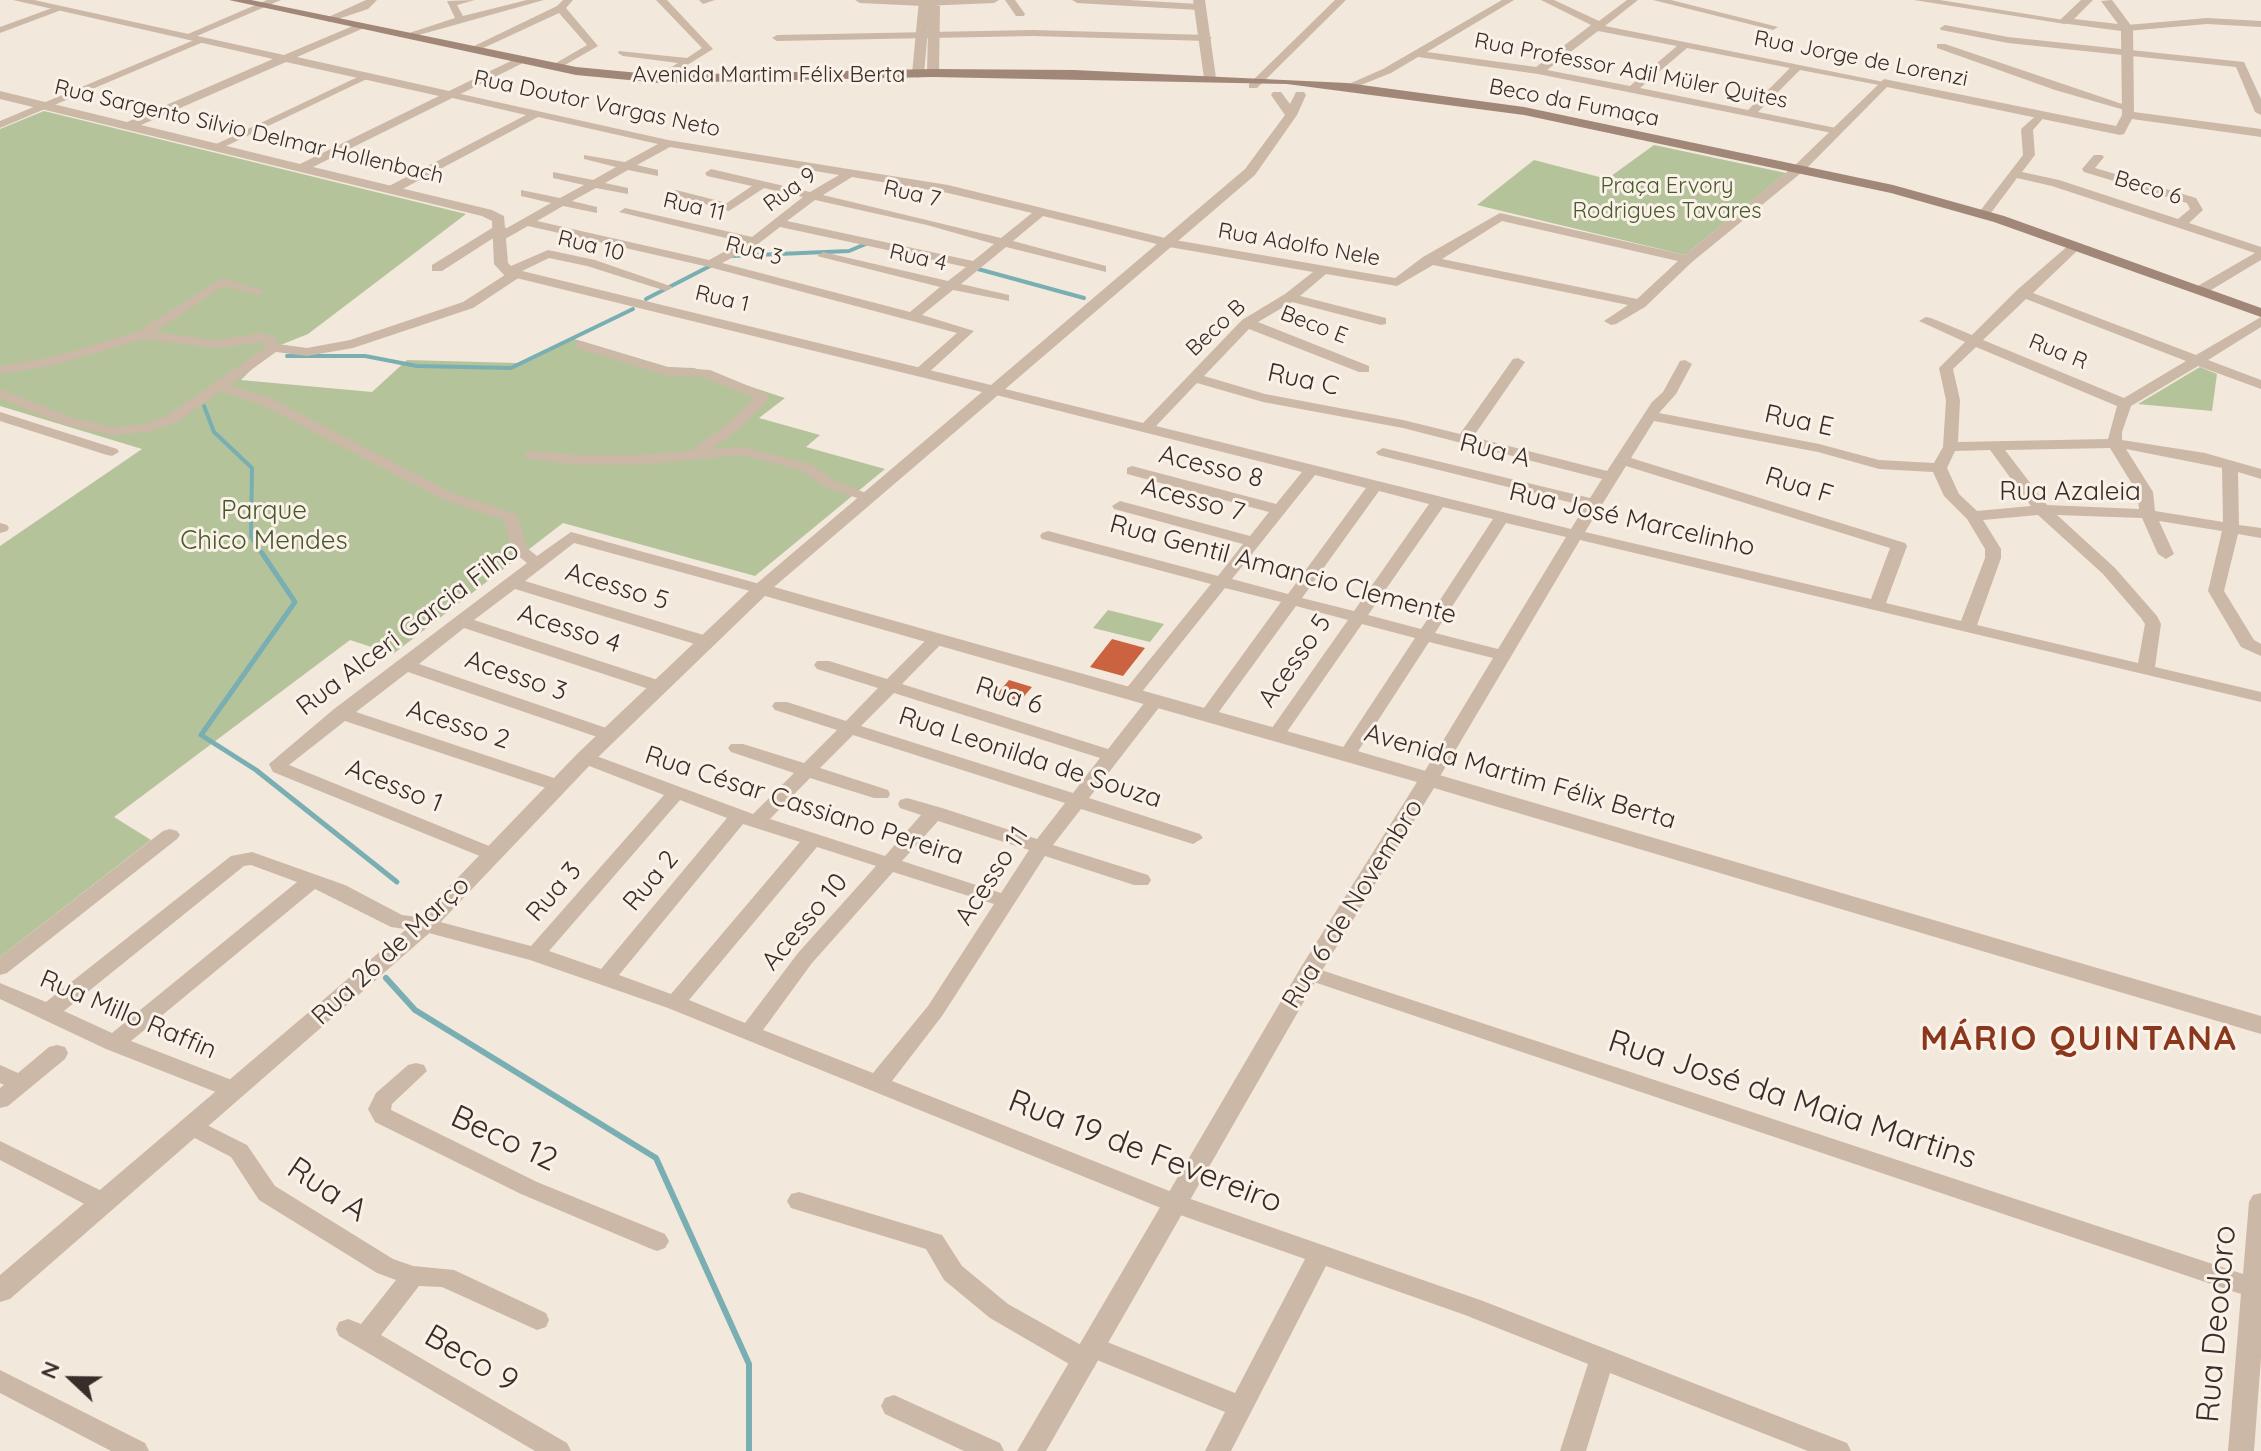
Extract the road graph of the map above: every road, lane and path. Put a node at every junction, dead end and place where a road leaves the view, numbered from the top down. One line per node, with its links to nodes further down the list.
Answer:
1 (19, 0): 24 (street, Rua Doutor Vargas Neto)
2 (235, 0): 23 (main road, Avenida Martim Félix Berta)
3 (276, 0): 23 (street)
4 (372, 0): 26 (street)
5 (470, 0): 27 (street)
6 (539, 0): 27 (street)
7 (661, 0): 52 (street)
8 (860, 0): 20 (street)
9 (994, 0): 20 (street)
10 (1010, 0): 25 (street)
11 (1077, 0): 21 (street)
12 (1341, 0): 61 (street)
13 (1509, 0): 49 (street)
14 (1546, 0): 32 (street, Rua Jorge de Lorenzi)
15 (1633, 0): 32 (street)
16 (1658, 0): 33 (street)
17 (1919, 0): 28 (street)
18 (2087, 0): 28 (street)
19 (2108, 0): 29 (street); 35 (street)
20 (928, 1): 37 (street); 39 (street)
21 (1199, 3): 42 (street)
22 (564, 4): 46 (street); 53 (street)
23 (262, 6): 26 (main road, Avenida Martim Félix Berta); 40 (street)
24 (59, 9): 36 (street); 40 (street, Rua Doutor Vargas Neto)
25 (1020, 14)
26 (329, 19): 31 (main road, Avenida Martim Félix Berta)
27 (461, 20): 38 (street)
28 (2065, 21): 29 (street)
29 (2083, 23): 35 (street)
30 (2261, 24): 35 (street)
31 (360, 26): 38 (main road, Avenida Martim Félix Berta); 50 (street)
32 (1596, 26): 44 (street, Rua Jorge de Lorenzi); 55 (street)
33 (1773, 27)
34 (1945, 28): 47 (street)
35 (2127, 28): 47 (street)
36 (0, 30)
37 (935, 34): 39 (street); 42 (street); 56 (street)
38 (408, 35): 46 (main road, Avenida Martim Félix Berta)
39 (921, 35): 41 (street); 57 (street)
40 (186, 37): 43 (street, Rua Doutor Vargas Neto)
41 (777, 38)
42 (1207, 38): 59 (street)
43 (203, 40): 50 (street, Rua Doutor Vargas Neto); 68 (street)
44 (1684, 45): 54 (street, Rua Jorge de Lorenzi); 64 (street)
45 (1941, 46): 69 (street)
46 (473, 49): 51 (main road, Avenida Martim Félix Berta)
47 (2126, 52): 69 (street); 70 (street)
48 (623, 53): 52 (street)
49 (1417, 54): 55 (street, Rua Professor Adil Müler Quites); 63 (street)
50 (285, 57): 58 (street, Rua Doutor Vargas Neto); 76 (street)
51 (521, 60): 53 (main road, Avenida Martim Félix Berta); 67 (street)
52 (689, 61): 60 (street)
53 (554, 67): 60 (main road, Avenida Martim Félix Berta)
54 (1797, 67): 62 (street, Rua Jorge de Lorenzi); 72 (street)
55 (1538, 71): 64 (street, Rua Professor Adil Müler Quites)
56 (933, 73): 57 (main road, Avenida Martim Félix Berta); 59 (main road, Avenida Martim Félix Berta)
57 (918, 74): 60 (main road, Avenida Martim Félix Berta)
58 (368, 76): 67 (street, Rua Doutor Vargas Neto); 80 (street)
59 (1213, 78): 61 (main road, Avenida Martim Félix Berta)
60 (660, 79)
61 (1255, 83): 65 (main road, Avenida Martim Félix Berta)
62 (1884, 83): 74 (street, Rua Jorge de Lorenzi); 77 (street)
63 (1344, 87): 65 (main road, Beco da Fumaça); 85 (main road, Beco da Fumaça)
64 (1633, 89): 72 (street, Rua Professor Adil Müler Quites)
65 (1288, 90): 73 (street); 73 (street)
66 (0, 95): 68 (street, Rua Sargento Silvio Delmar Hollenbach)
67 (452, 95): 71 (street, Rua Doutor Vargas Neto); 84 (street)
68 (46, 106): 75 (street); 76 (street, Rua Sargento Silvio Delmar Hollenbach)
69 (2128, 111): 74 (street, Rua Jorge de Lorenzi); 78 (street)
70 (2261, 112)
71 (536, 114): 79 (street, Rua Doutor Vargas Neto); 93 (street)
72 (1750, 114): 77 (street, Rua Professor Adil Müler Quites)
73 (1291, 115): 108 (street)
74 (2040, 115): 89 (street)
75 (0, 125)
76 (131, 125): 80 (street, Rua Sargento Silvio Delmar Hollenbach)
77 (1837, 131): 85 (street)
78 (2261, 133)
79 (668, 143): 83 (street); 86 (street, Rua Doutor Vargas Neto)
80 (218, 146): 84 (street, Rua Sargento Silvio Delmar Hollenbach)
81 (588, 157): 83 (street)
82 (2098, 157): 105 (street, Beco 6)
83 (626, 166): 87 (street); 91 (street)
84 (303, 167): 93 (street, Rua Sargento Silvio Delmar Hollenbach)
85 (1797, 170): 102 (main road, Beco da Fumaça); 113 (street)
86 (851, 172): 97 (street, Rua 9); 100 (street, Rua Doutor Vargas Neto)
87 (654, 173)
88 (711, 173): 92 (street, Rua 7)
89 (2015, 174): 102 (street); 105 (street)
90 (557, 175): 91 (street)
91 (594, 184): 94 (street); 98 (street)
92 (761, 185): 96 (street); 97 (street, Rua 7)
93 (393, 189): 106 (street, Rua Sargento Silvio Delmar Hollenbach)
94 (624, 191)
95 (525, 193): 98 (street)
96 (676, 194)
97 (812, 196): 104 (street, Rua 9); 109 (street, Rua 7)
98 (561, 202): 99 (street); 103 (street)
99 (593, 210)
100 (1042, 211): 108 (street, Rua Doutor Vargas Neto); 109 (street)
101 (625, 212): 107 (street, Rua 11)
102 (1984, 214): 110 (main road, Beco da Fumaça)
103 (526, 222): 106 (street); 115 (street, Rua 3)
104 (778, 223): 107 (street, Rua 9); 116 (street)
105 (2180, 224): 111 (street)
106 (501, 232): 117 (street); 120 (street)
107 (754, 241): 115 (street, Rua 9)
108 (1169, 243): 119 (street, Rua Adolfo Nele); 149 (street)
109 (1004, 244): 116 (street); 118 (street, Rua 7)
110 (2074, 247): 123 (main road, Beco da Fumaça); 125 (street)
111 (2261, 253): 123 (street)
112 (823, 256): 121 (street, Rua 4)
113 (1687, 259): 114 (street, Rua Adolfo Nele); 128 (street)
114 (1428, 260): 119 (street, Rua Adolfo Nele); 128 (street)
115 (711, 264): 130 (street, Rua 3)
116 (976, 265): 121 (street)
117 (437, 268)
118 (1101, 269)
119 (1323, 270): 126 (street, Beco B)
120 (512, 273): 122 (street, Rua 10); 139 (street, Rua 10); 145 (street, Rua 1)
121 (950, 286): 127 (street, Rua 4); 130 (street)
122 (666, 287)
123 (2201, 290): 129 (main road, Beco da Fumaça)
124 (258, 291): 136 (street)
125 (2022, 293): 137 (street); 140 (street)
126 (1290, 297): 131 (street); 135 (street, Beco B)
127 (1004, 298)
128 (1640, 304): 132 (street)
129 (2261, 313)
130 (912, 317): 145 (street, Rua 3)
131 (1381, 321)
132 (1611, 321)
133 (1926, 321): 137 (street, Rua R)
134 (2261, 321): 140 (street)
135 (1247, 323): 143 (street, Beco E); 146 (street, Beco B)
136 (142, 335): 139 (street, Rua 10); 144 (street)
137 (1974, 342): 151 (street, Rua R); 159 (street)
138 (581, 345): 154 (street)
139 (273, 348): 148 (street)
140 (2194, 360): 147 (street); 151 (street)
141 (1518, 362): 156 (street)
142 (1685, 364): 153 (street, Rua 6 de Novembro)
143 (1364, 369)
144 (0, 370)
145 (921, 372): 149 (street, Rua 1)
146 (1194, 378): 155 (street, Beco B); 156 (street, Rua C)
147 (2261, 385)
148 (219, 386): 150 (street); 189 (street)
149 (993, 390): 155 (street, Rua José Marcelinho); 173 (street)
150 (0, 393)
151 (2125, 404): 157 (street)
152 (0, 416): 161 (street)
153 (1650, 416): 165 (street, Rua 6 de Novembro); 167 (street, Rua E)
154 (734, 426): 160 (street); 164 (street)
155 (1146, 428): 168 (street, Rua José Marcelinho)
156 (1464, 439): 171 (street, Rua C)
157 (2115, 443): 158 (street); 166 (street); 179 (street)
158 (1994, 445): 159 (street); 178 (street)
159 (1950, 447): 167 (street)
160 (742, 451): 164 (street); 173 (street)
161 (112, 452)
162 (1383, 452): 175 (street, Rua A)
163 (530, 455): 164 (street)
164 (694, 455)
165 (1623, 460): 171 (street, Rua 6 de Novembro); 194 (street, Rua F)
166 (2230, 465): 170 (street); 182 (street)
167 (1939, 468): 180 (street)
168 (1311, 470): 172 (street, Rua José Marcelinho); 177 (street)
169 (1132, 471): 177 (street, Acesso 8)
170 (2261, 474)
171 (1612, 477): 175 (street, Rua 6 de Novembro)
172 (1375, 486): 174 (street, Rua José Marcelinho); 193 (street)
173 (868, 497): 192 (street)
174 (1439, 501): 181 (street, Rua José Marcelinho); 195 (street)
175 (1594, 504): 184 (street, Rua 6 de Novembro)
176 (1120, 506): 187 (street, Acesso 7)
177 (1278, 509): 187 (street)
178 (2042, 510): 179 (street, Rua Azaleia); 180 (street, Rua Azaleia); 205 (street)
179 (2148, 515): 182 (street, Rua Azaleia); 188 (street)
180 (1973, 516): 197 (street)
181 (1502, 517): 184 (street, Rua José Marcelinho); 198 (street)
182 (2231, 528): 183 (street, Rua Azaleia); 201 (street)
183 (2261, 533)
184 (1576, 534): 194 (street, Rua José Marcelinho); 202 (street, Rua 6 de Novembro)
185 (1048, 536): 190 (street, Rua Gentil Amancio Clemente)
186 (571, 537): 189 (street, Rua Alceri Garcia Filho); 192 (street, Avenida Martim Félix Berta)
187 (1252, 541): 190 (street)
188 (2166, 554)
189 (538, 564): 191 (street, Rua Alceri Garcia Filho)
190 (1221, 580): 193 (street, Rua Gentil Amancio Clemente); 208 (street)
191 (514, 583): 196 (street, Rua Alceri Garcia Filho); 200 (street, Acesso 5)
192 (761, 589): 199 (street, Avenida Martim Félix Berta); 200 (street, Rua 26 de Março)
193 (1294, 600): 195 (street, Rua Gentil Amancio Clemente); 213 (street)
194 (1877, 605): 197 (street, Rua José Marcelinho)
195 (1357, 617): 198 (street, Rua Gentil Amancio Clemente); 216 (street, Acesso 5)
196 (463, 622): 203 (street, Rua Alceri Garcia Filho); 206 (street, Acesso 4)
197 (1968, 626): 205 (street, Rua José Marcelinho)
198 (1425, 635): 202 (street, Rua Gentil Amancio Clemente); 218 (street)
199 (937, 639): 207 (street, Rua 2); 208 (street, Avenida Martim Félix Berta)
200 (704, 641): 206 (street, Rua 26 de Março)
201 (2261, 651)
202 (1504, 656): 223 (street, Rua 6 de Novembro)
203 (406, 665): 212 (street, Rua Alceri Garcia Filho); 215 (street, Acesso 3)
204 (823, 665): 207 (street)
205 (2146, 668): 209 (street, Rua José Marcelinho)
206 (658, 686): 215 (street, Rua 26 de Março)
207 (891, 686): 214 (street, Rua 2); 219 (street, Rua 6)
208 (1131, 694): 210 (street, Avenida Martim Félix Berta)
209 (2261, 697)
210 (1155, 701): 213 (street, Avenida Martim Félix Berta); 219 (street, Acesso 11)
211 (781, 706): 214 (street, Rua Leonilda de Souza)
212 (340, 713): 221 (street, Rua Alceri Garcia Filho); 224 (street, Acesso 2)
213 (1207, 716): 216 (street, Avenida Martim Félix Berta)
214 (850, 727): 222 (street, Rua 2); 227 (street, Rua Leonilda de Souza)
215 (609, 735): 220 (street, Rua 26 de Março)
216 (1276, 735): 218 (street, Avenida Martim Félix Berta)
217 (737, 748): 222 (street)
218 (1347, 755): 223 (street, Avenida Martim Félix Berta)
219 (1112, 756): 227 (street, Acesso 11)
220 (585, 758): 224 (street, Rua 26 de Março); 225 (street, Rua César Cassiano Pereira)
221 (278, 764): 235 (street, Acesso 1)
222 (807, 770): 226 (street); 230 (street, Rua 2)
223 (1429, 779): 243 (street, Rua 6 de Novembro); 248 (street, Avenida Martim Félix Berta)
224 (559, 786): 235 (street, Rua 26 de Março)
225 (676, 793): 230 (street, Rua César Cassiano Pereira); 241 (street, Rua 3)
226 (881, 794)
227 (1075, 801): 232 (street, Rua Leonilda de Souza); 234 (street, Acesso 11)
228 (907, 804): 229 (street)
229 (935, 812): 234 (street); 236 (street, Acesso 10)
230 (748, 819): 233 (street, Rua César Cassiano Pereira); 244 (street, Rua 2)
231 (170, 835): 242 (street)
232 (1193, 838)
233 (813, 839): 236 (street, Rua César Cassiano Pereira); 246 (street)
234 (1041, 847): 237 (street); 239 (street, Acesso 11)
235 (492, 855): 240 (street, Rua 26 de Março)
236 (891, 863): 239 (street, Rua César Cassiano Pereira); 249 (street, Acesso 10)
237 (1141, 880)
238 (310, 882): 240 (street, Rua 19 de Fevereiro); 247 (street, Rua 19 de Fevereiro); 250 (street)
239 (1006, 901): 254 (street, Acesso 11)
240 (425, 925): 241 (street, Rua 19 de Fevereiro); 255 (street, Rua 26 de Março)
241 (535, 954): 244 (street, Rua 19 de Fevereiro)
242 (0, 968)
243 (1309, 973): 262 (street, Rua 6 de Novembro); 266 (street, Rua José da Maia Martins)
244 (604, 979): 246 (street, Rua 19 de Fevereiro)
245 (0, 990): 247 (street, Rua Millo Raffin)
246 (675, 1003): 249 (street, Rua 19 de Fevereiro)
247 (47, 1013): 250 (street, Rua Millo Raffin)
248 (2261, 1025)
249 (750, 1032): 254 (street, Rua 19 de Fevereiro)
250 (114, 1043): 255 (street, Rua Millo Raffin)
251 (57, 1053): 253 (street)
252 (416, 1071): 263 (street, Beco 12)
253 (10, 1078): 256 (street)
254 (877, 1084): 262 (street, Rua 19 de Fevereiro)
255 (234, 1090): 257 (street, Rua 26 de Março)
256 (0, 1100)
257 (193, 1127): 261 (street, Rua 26 de Março); 265 (street, Rua A)
258 (0, 1150): 261 (street)
259 (799, 1201): 269 (street)
260 (2261, 1202): 266 (street, Rua Deodoro)
261 (104, 1203): 267 (street, Rua 26 de Março)
262 (1174, 1203): 264 (street, Rua 19 de Fevereiro); 269 (street, Rua 6 de Novembro)
263 (657, 1241)
264 (1320, 1254): 270 (street, Rua 19 de Fevereiro); 273 (street)
265 (413, 1276): 268 (street, Rua A); 275 (street, Beco 9)
266 (2255, 1288): 281 (street, Rua Deodoro)
267 (0, 1291)
268 (537, 1320)
269 (1089, 1354): 273 (street); 277 (street, Rua 6 de Novembro)
270 (1602, 1358): 279 (street); 280 (street, Rua 19 de Fevereiro)
271 (0, 1381): 274 (street)
272 (894, 1406): 276 (street)
273 (1241, 1407): 278 (street)
274 (136, 1451)
275 (558, 1451)
276 (991, 1451)
277 (1031, 1451)
278 (1218, 1451)
279 (1573, 1451)
280 (1838, 1451)
281 (2241, 1451)

